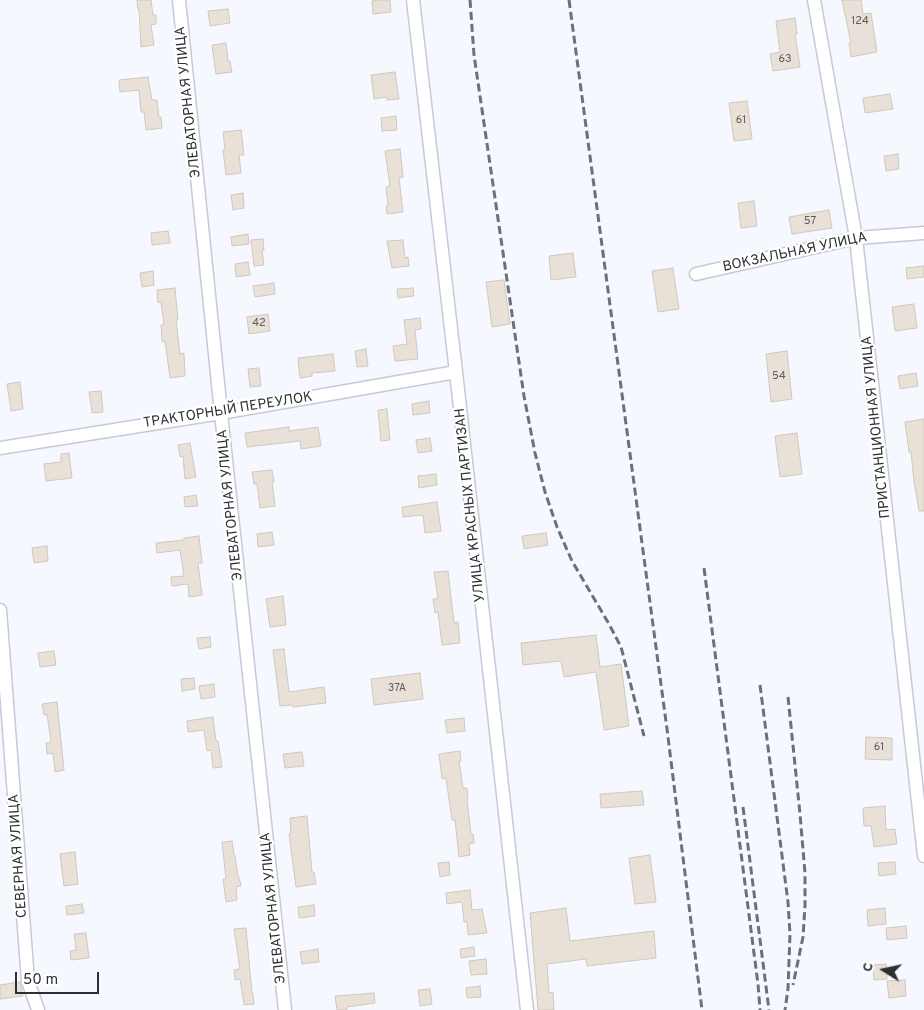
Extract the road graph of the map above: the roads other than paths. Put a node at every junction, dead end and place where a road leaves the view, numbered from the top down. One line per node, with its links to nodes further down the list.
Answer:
1 (179, 0): 8 (street, ЭЛЕВАТОРНАЯ УЛИЦА)
2 (413, 0): 7 (street, УЛИЦА КРАСНЫХ ПАРТИЗАН)
3 (814, 0): 5 (street, ПРИСТАНЦИОННАЯ УЛИЦА)
4 (924, 233): 5 (street, ВОКЗАЛЬНАЯ УЛИЦА)
5 (856, 238): 6 (street, ВОКЗАЛЬНАЯ УЛИЦА); 11 (street, ПРИСТАНЦИОННАЯ УЛИЦА)
6 (696, 274)
7 (456, 372): 8 (street, ТРАКТОРНЫЙ ПЕРЕУЛОК); 15 (street, УЛИЦА КРАСНЫХ ПАРТИЗАН)
8 (221, 413): 9 (street, ТРАКТОРНЫЙ ПЕРЕУЛОК); 14 (street, ЭЛЕВАТОРНАЯ УЛИЦА)
9 (0, 448)
10 (0, 610): 13 (street, СЕВЕРНАЯ УЛИЦА)
11 (921, 786): 12 (street, ПРИСТАНЦИОННАЯ УЛИЦА)
12 (924, 856)
13 (38, 1010)
14 (285, 1010)
15 (527, 1010)

